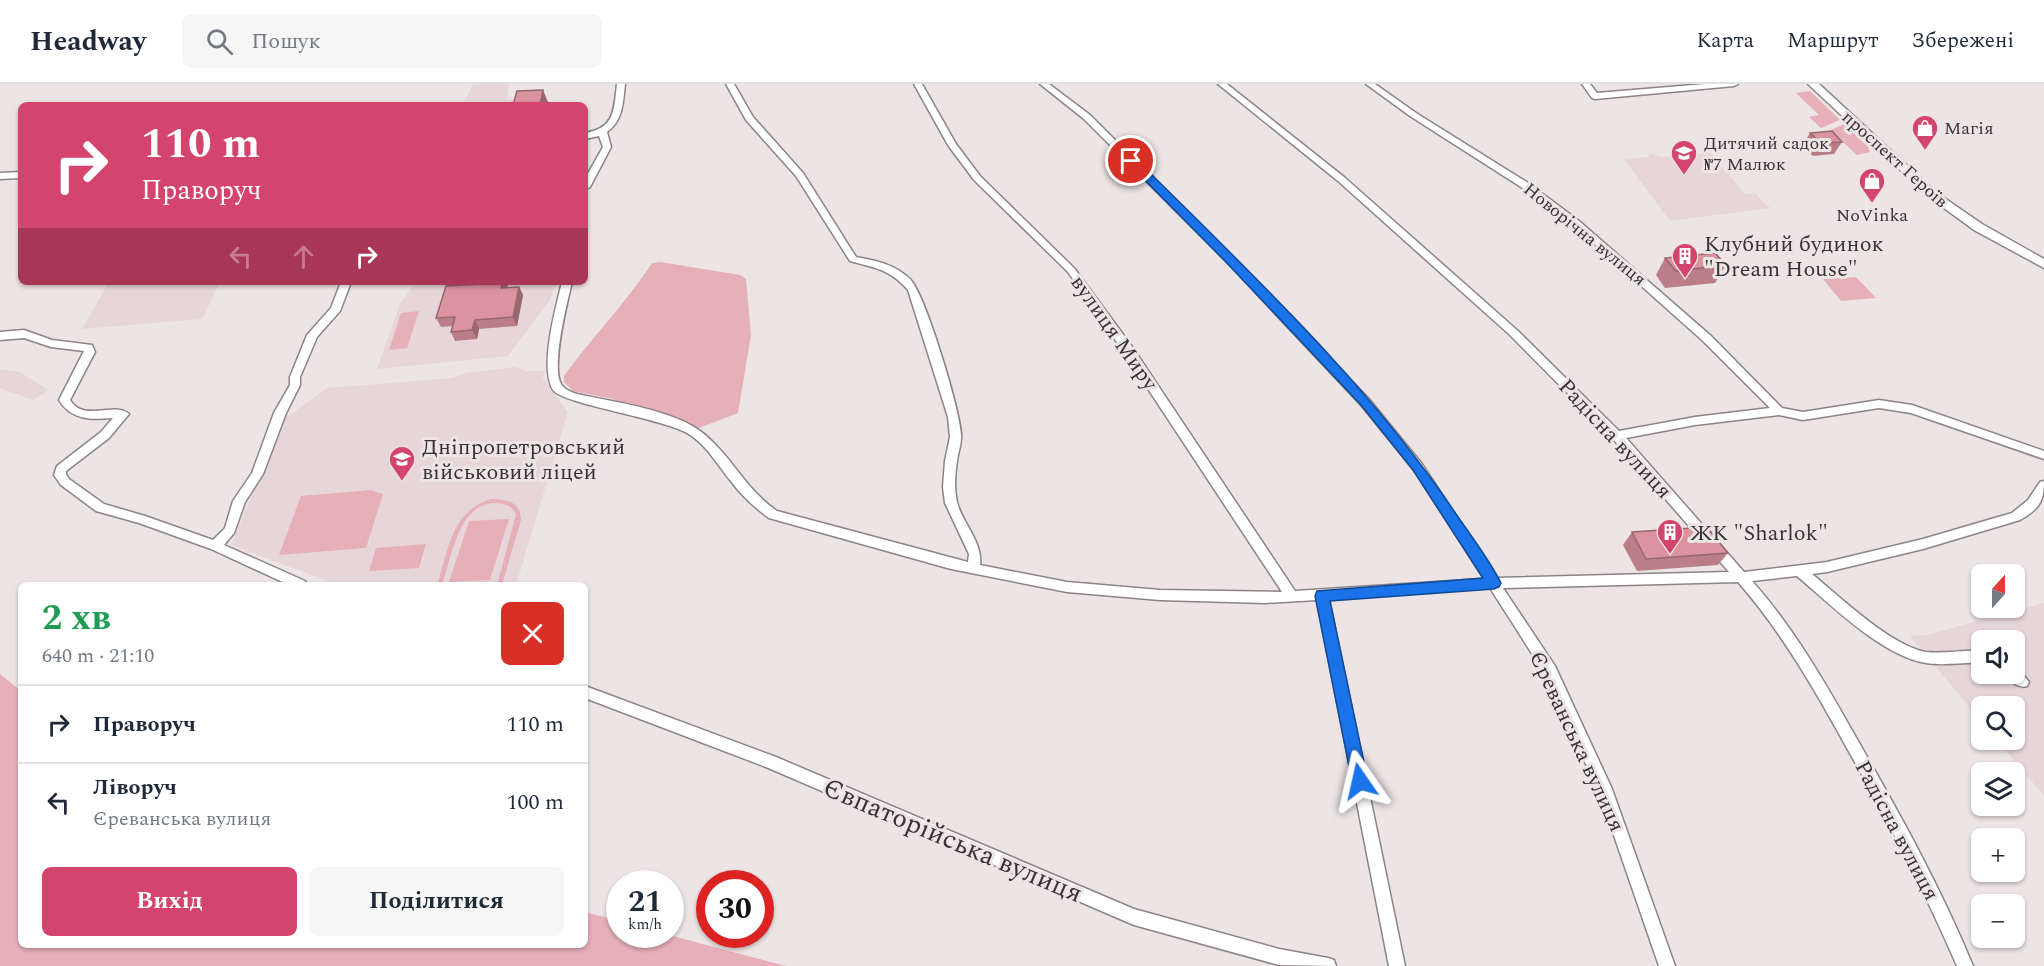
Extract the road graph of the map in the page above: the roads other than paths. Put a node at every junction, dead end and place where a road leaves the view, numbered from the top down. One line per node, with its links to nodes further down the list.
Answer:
1 (621, 84): 11 (street)
2 (730, 84): 26 (street)
3 (918, 84): 32 (street, вулиця Миру)
4 (1044, 84): 30 (street, Єреванська вулиця)
5 (1222, 84): 22 (street, Радісна вулиця)
6 (1370, 84): 21 (street, Новорічна вулиця)
7 (1586, 84): 8 (street)
8 (1734, 84)
9 (1813, 84): 17 (main road, проспект Героїв)
10 (1821, 84): 16 (main road, проспект Героїв)
11 (603, 133): 12 (street); 15 (street)
12 (588, 136)
13 (18, 175): 14 (street)
14 (0, 176)
15 (588, 182)
16 (2044, 258)
17 (2044, 264)
18 (345, 285): 25 (street)
19 (566, 285): 26 (street)
20 (0, 336): 25 (street)
21 (1779, 411): 22 (street); 23 (street)
22 (1617, 436): 28 (street, Радісна вулиця)
23 (2044, 454)
24 (2044, 485): 27 (street)
25 (215, 546): 29 (street)
26 (973, 569): 32 (street)
27 (1799, 570): 28 (street); 33 (street)
28 (1741, 577): 30 (street); 38 (street, Радісна вулиця)
29 (294, 582)
30 (1494, 583): 31 (street); 37 (street, Єреванська вулиця)
31 (1322, 596): 32 (street); 36 (street)
32 (1292, 597)
33 (1971, 658)
34 (588, 693): 35 (street, Євпаторійська вулиця)
35 (1328, 966)
36 (1397, 966)
37 (1667, 966)
38 (1965, 966)

